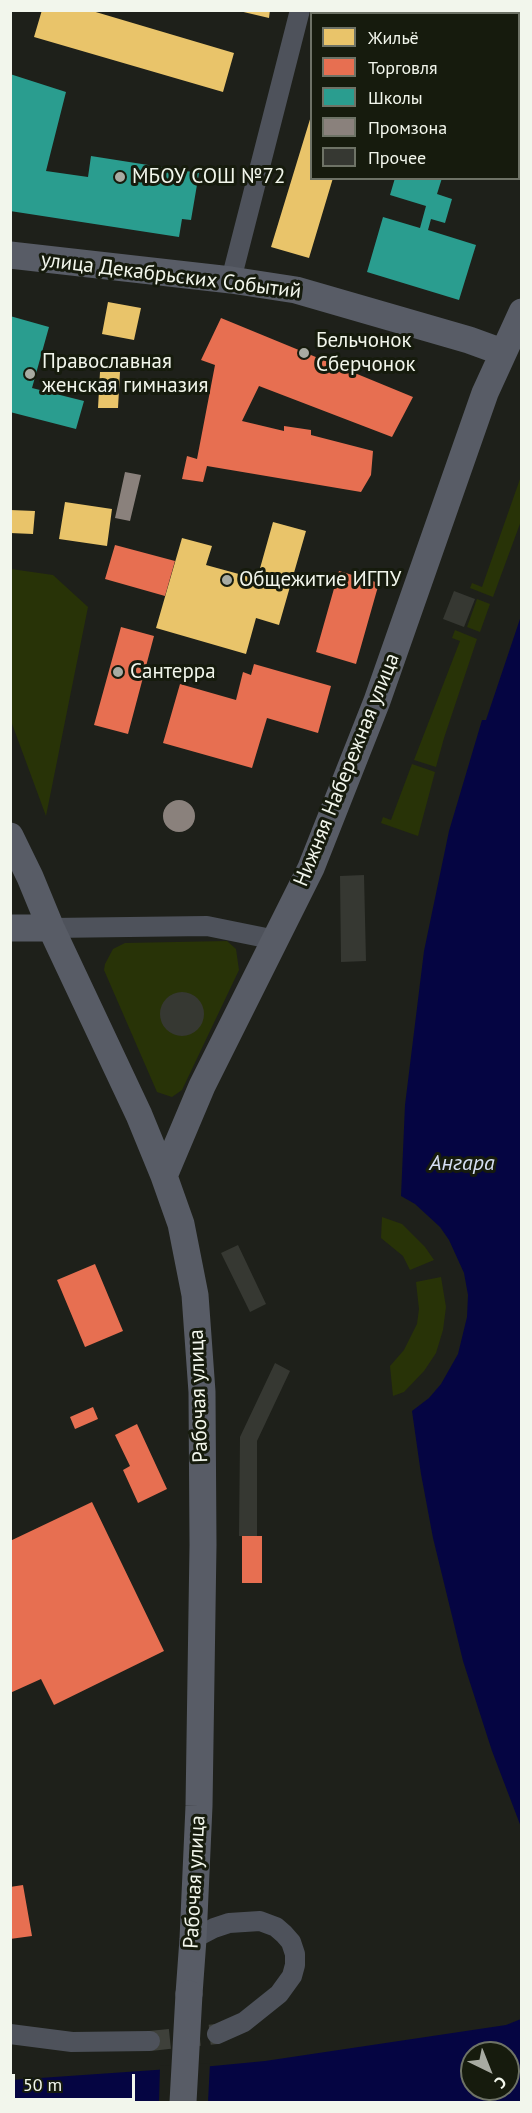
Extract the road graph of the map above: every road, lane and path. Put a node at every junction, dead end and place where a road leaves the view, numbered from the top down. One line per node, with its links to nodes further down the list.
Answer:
1 (300, 10): 3 (street)
2 (10, 255): 3 (main road, улица Декабрьских Событий)
3 (231, 280): 5 (main road, улица Декабрьских Событий)
4 (522, 312): 5 (main road, Нижняя Набережная улица)
5 (502, 352): 9 (main road, Нижняя Набережная улица)
6 (10, 836): 8 (main road, Рабочая улица)
7 (10, 928): 8 (main road)
8 (51, 928): 9 (street); 10 (main road, Рабочая улица)
9 (276, 940): 10 (main road, Нижняя Набережная улица)
10 (164, 1176): 11 (main road, Рабочая улица)
11 (193, 1939): 13 (street); 15 (main road, Рабочая улица, bridge)
12 (10, 2034): 14 (street)
13 (217, 2034)
14 (150, 2041)
15 (183, 2103)

